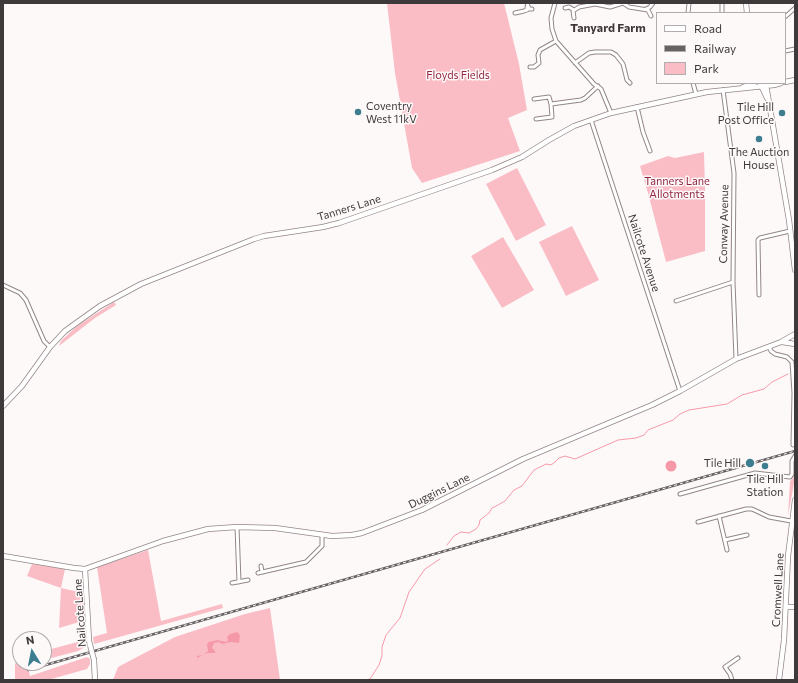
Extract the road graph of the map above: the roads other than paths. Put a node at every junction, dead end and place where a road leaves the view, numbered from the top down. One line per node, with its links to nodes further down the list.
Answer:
1 (555, 3): 14 (street)
2 (623, 3): 8 (street); 9 (street)
3 (653, 3): 8 (street)
4 (527, 5): 7 (street); 10 (street)
5 (565, 8): 9 (street)
6 (795, 8): 12 (street)
7 (532, 9)
8 (646, 9): 11 (street)
9 (574, 10): 13 (street)
10 (515, 13)
11 (651, 16)
12 (786, 16)
13 (574, 18)
14 (556, 40): 15 (street); 16 (street)
15 (575, 63): 17 (street); 23 (street)
16 (530, 67)
17 (626, 79): 18 (street); 19 (street)
18 (623, 83)
19 (630, 83)
20 (693, 84): 26 (street)
21 (751, 84): 24 (street, Tanners Lane)
22 (764, 85): 24 (street, Tanners Lane); 34 (street)
23 (598, 86): 28 (street); 30 (street)
24 (738, 89): 25 (street, Tanners Lane)
25 (723, 90): 26 (street, Tanners Lane); 36 (street, Conway Avenue)
26 (696, 94): 29 (street, Tanners Lane)
27 (534, 99): 28 (street)
28 (551, 104): 31 (street)
29 (637, 107): 30 (street, Tanners Lane); 33 (street)
30 (610, 113): 32 (street, Tanners Lane)
31 (536, 119)
32 (591, 120): 44 (street, Tanners Lane); 46 (street, Nailcote Avenue)
33 (650, 151)
34 (790, 231): 35 (street); 38 (street)
35 (795, 270)
36 (733, 282): 39 (street); 45 (street, Conway Avenue)
37 (3, 285): 44 (street)
38 (759, 295)
39 (676, 302)
40 (795, 334): 41 (street, Duggins Lane)
41 (781, 342): 42 (street, Duggins Lane); 43 (street, Duggins Lane)
42 (795, 344)
43 (769, 346): 45 (street, Duggins Lane); 48 (street)
44 (50, 347): 47 (street, Tanners Lane)
45 (736, 359): 46 (street, Duggins Lane)
46 (680, 392): 56 (street, Duggins Lane)
47 (3, 406)
48 (794, 445)
49 (795, 456): 50 (street)
50 (680, 494)
51 (795, 503): 53 (street, Cromwell Lane)
52 (719, 516): 53 (street); 54 (street); 58 (street)
53 (792, 521): 66 (street, Cromwell Lane)
54 (698, 522)
55 (237, 527): 56 (street, Duggins Lane); 62 (street, Duggins Lane); 64 (street)
56 (322, 535): 61 (street)
57 (747, 535): 58 (street)
58 (725, 540): 59 (street)
59 (727, 550)
60 (3, 556): 62 (street)
61 (261, 566)
62 (85, 569): 69 (street, Nailcote Lane, bridge)
63 (248, 580): 64 (street)
64 (239, 582): 65 (street)
65 (232, 583)
66 (786, 607): 67 (street); 71 (street, Cromwell Lane)
67 (795, 607)
68 (738, 658): 70 (street)
69 (95, 680)
70 (732, 680)
71 (779, 680)

